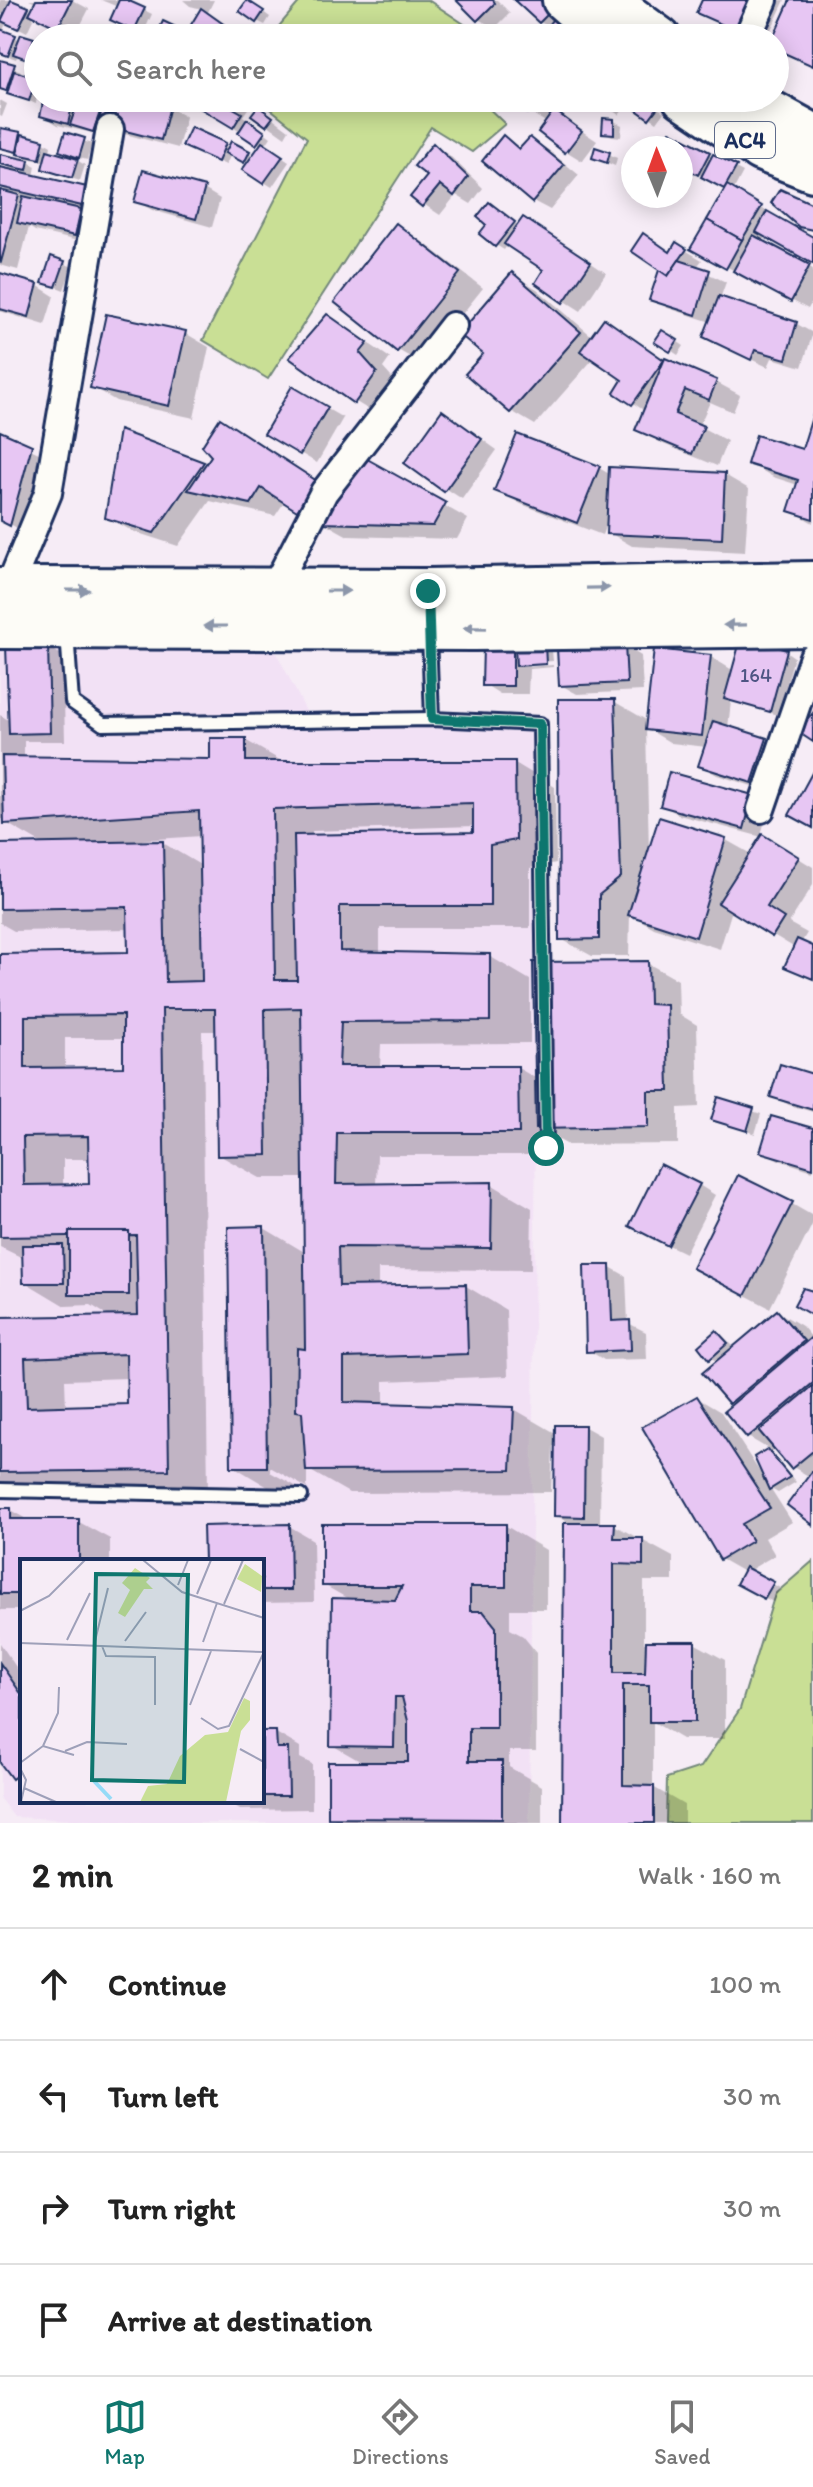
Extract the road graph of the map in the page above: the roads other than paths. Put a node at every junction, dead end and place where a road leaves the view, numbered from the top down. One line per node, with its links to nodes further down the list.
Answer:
1 (563, 0): 4 (main road)
2 (608, 0): 5 (main road)
3 (764, 0): 6 (street)
4 (590, 24)
5 (641, 24)
6 (753, 24)
7 (704, 112): 11 (main road, AC4)
8 (773, 112): 10 (main road, AC4)
9 (110, 129): 15 (street)
10 (813, 134)
11 (813, 171)
12 (453, 326): 14 (street)
13 (813, 584): 16 (highway, one-way to 13)
14 (273, 591): 15 (highway, one-way to 14); 16 (highway, one-way to 16)
15 (3, 602): 18 (highway)
16 (428, 609): 17 (highway, one-way to 16); 18 (highway, one-way to 18); 20 (lane)
17 (813, 624)
18 (66, 626): 20 (lane)
19 (813, 657): 21 (street)
20 (432, 719): 22 (lane)
21 (761, 809)
22 (546, 1148)
23 (0, 1490): 24 (lane)
24 (301, 1496)

